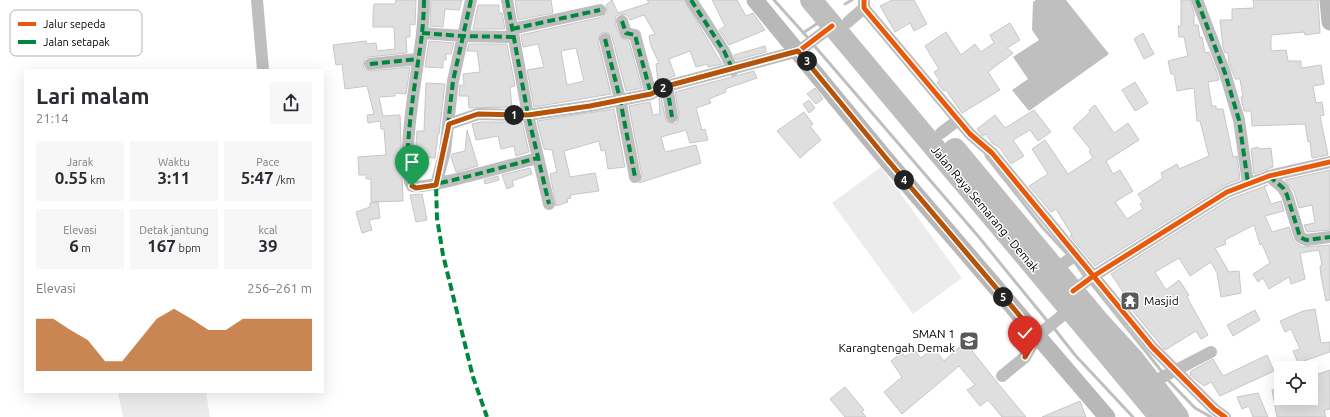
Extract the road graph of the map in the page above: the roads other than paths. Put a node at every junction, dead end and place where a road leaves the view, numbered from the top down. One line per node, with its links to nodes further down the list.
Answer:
1 (257, 0): 22 (street)
2 (424, 0): 15 (street)
3 (471, 0): 17 (street)
4 (507, 0): 16 (street)
5 (691, 0): 23 (street)
6 (755, 0): 19 (street)
7 (811, 0): 12 (highway, Jalan Raya Semarang - Demak)
8 (829, 0): 12 (highway, Jalan Raya Semarang - Demak)
9 (1197, 0): 34 (street)
10 (1328, 0): 14 (street)
11 (600, 10): 16 (street)
12 (850, 17): 19 (street); 38 (highway, Jalan Raya Semarang - Demak); 38 (highway, Jalan Raya Semarang - Demak)
13 (622, 21): 25 (street)
14 (1330, 22)
15 (422, 33): 17 (street); 20 (street)
16 (513, 33): 17 (street); 27 (street)
17 (462, 36): 29 (street)
18 (605, 40): 26 (street)
19 (801, 50): 23 (street); 39 (street)
20 (418, 59): 21 (street); 35 (street)
21 (370, 64)
22 (262, 69)
23 (734, 70): 24 (street)
24 (667, 86): 25 (street); 28 (street)
25 (651, 94): 26 (street)
26 (620, 99): 27 (street); 33 (street)
27 (528, 115): 29 (street); 30 (street)
28 (672, 117)
29 (449, 124): 35 (street)
30 (538, 158): 35 (street); 36 (street)
31 (1330, 162): 32 (street)
32 (1268, 176): 34 (street); 37 (street)
33 (635, 177)
34 (1248, 183): 38 (street)
35 (436, 185)
36 (550, 204)
37 (1330, 237)
38 (1079, 292): 39 (street); 40 (highway, Jalan Raya Semarang - Demak); 46 (highway, Jalan Raya Semarang - Demak)
39 (1039, 334): 43 (street); 45 (street)
40 (1144, 352): 42 (street); 44 (highway, Jalan Raya Semarang - Demak)
41 (1211, 352): 42 (street)
42 (1174, 372): 44 (street); 48 (street)
43 (1002, 376)
44 (1156, 381): 47 (highway, Jalan Raya Semarang - Demak)
45 (1107, 417)
46 (1160, 417)
47 (1178, 417)
48 (1225, 417)

